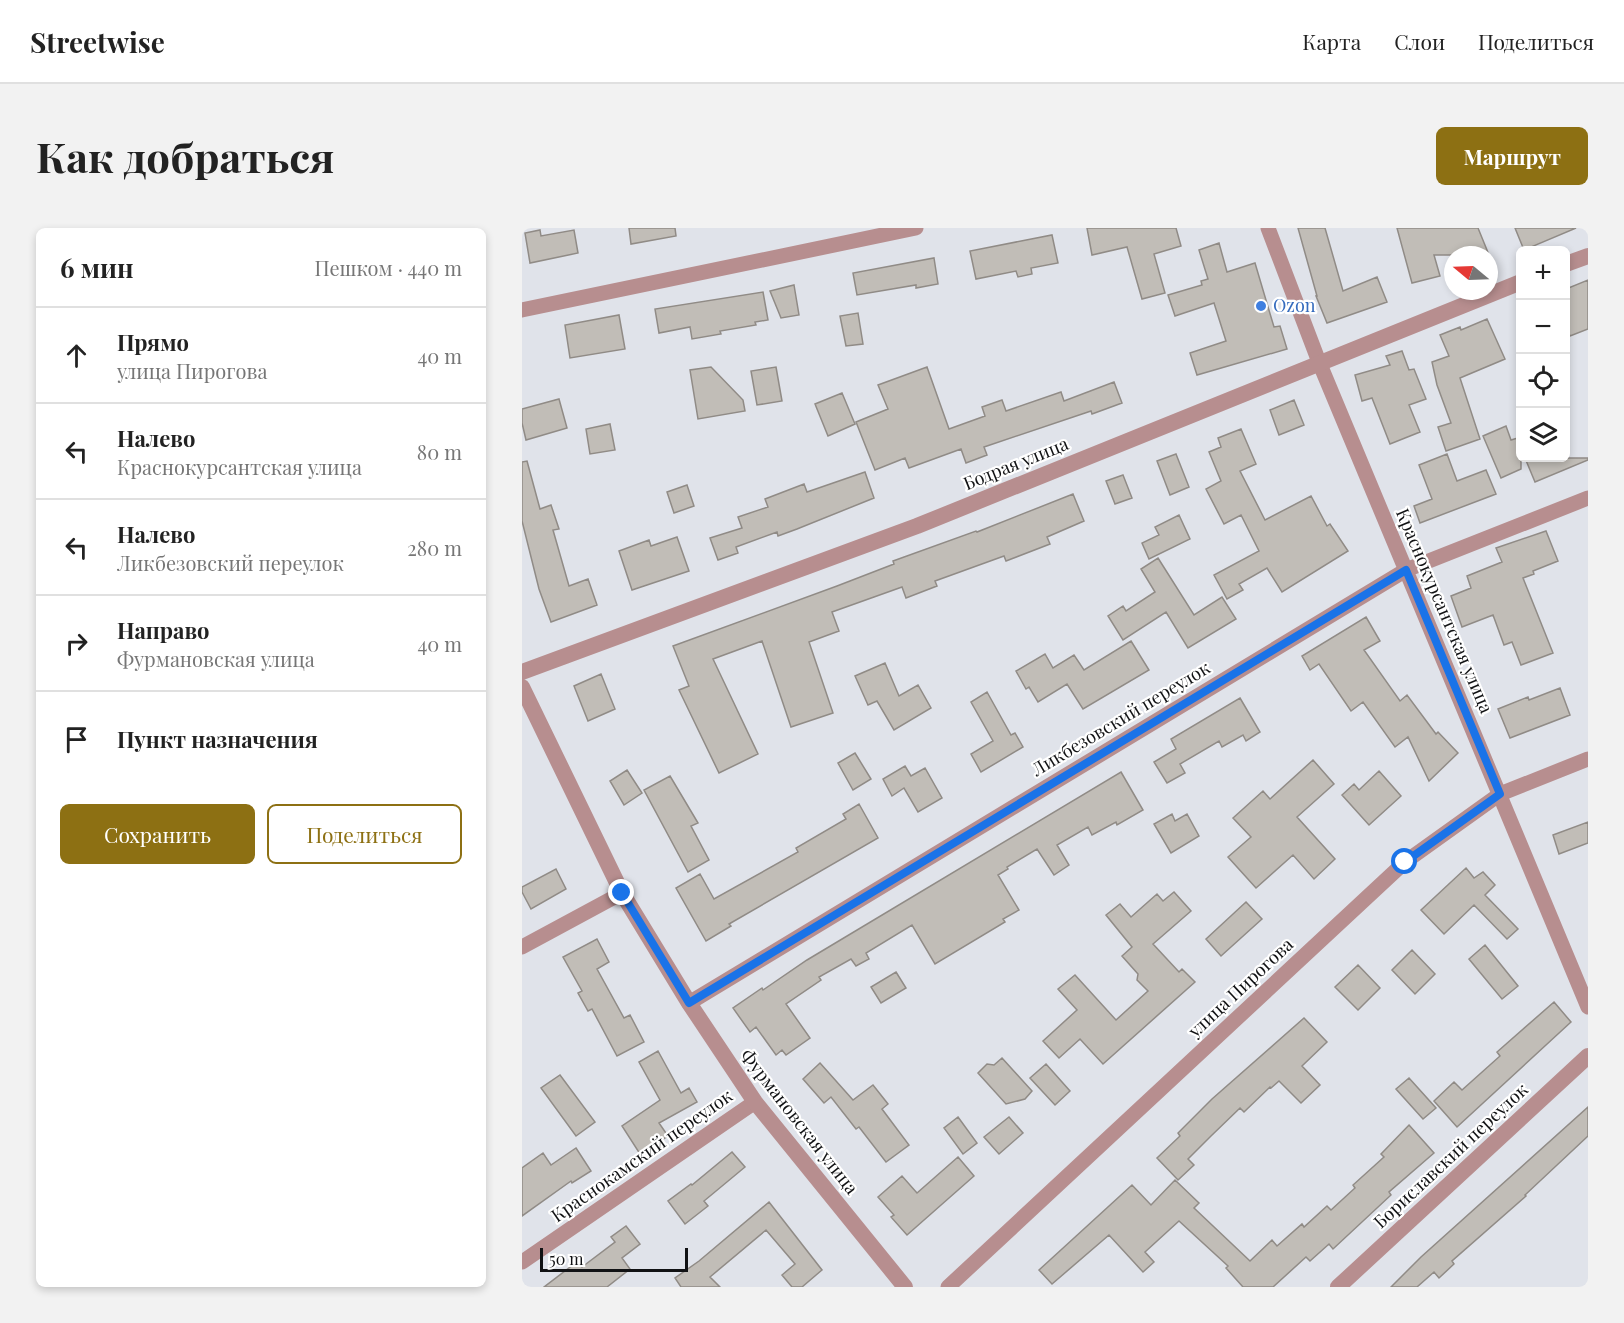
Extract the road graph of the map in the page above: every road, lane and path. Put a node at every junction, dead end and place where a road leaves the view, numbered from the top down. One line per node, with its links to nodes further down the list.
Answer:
1 (916, 228): 6 (street)
2 (1268, 228): 7 (street, Краснокурсантская улица)
3 (1588, 256): 4 (street)
4 (1570, 263)
5 (1516, 284): 7 (street, Бодрая улица)
6 (522, 310)
7 (1319, 362): 9 (street, Краснокурсантская улица); 10 (street, Бодрая улица)
8 (1588, 498): 9 (street, Ликбезовский переулок)
9 (1406, 570): 13 (street, Краснокурсантская улица); 16 (street, Ликбезовский переулок)
10 (522, 672)
11 (522, 687): 14 (street, Фурмановская улица)
12 (1588, 759): 13 (street, улица Пирогова)
13 (1500, 794): 17 (street, Краснокурсантская улица); 23 (street, улица Пирогова)
14 (622, 893): 15 (street); 16 (street, Фурмановская улица)
15 (522, 947)
16 (689, 1003): 19 (street, Фурмановская улица)
17 (1588, 1007)
18 (1588, 1056): 21 (street, Бориславский переулок)
19 (755, 1102): 20 (street, Краснокамский переулок); 22 (street, Фурмановская улица)
20 (522, 1262)
21 (1340, 1286)
22 (905, 1287)
23 (948, 1287)

